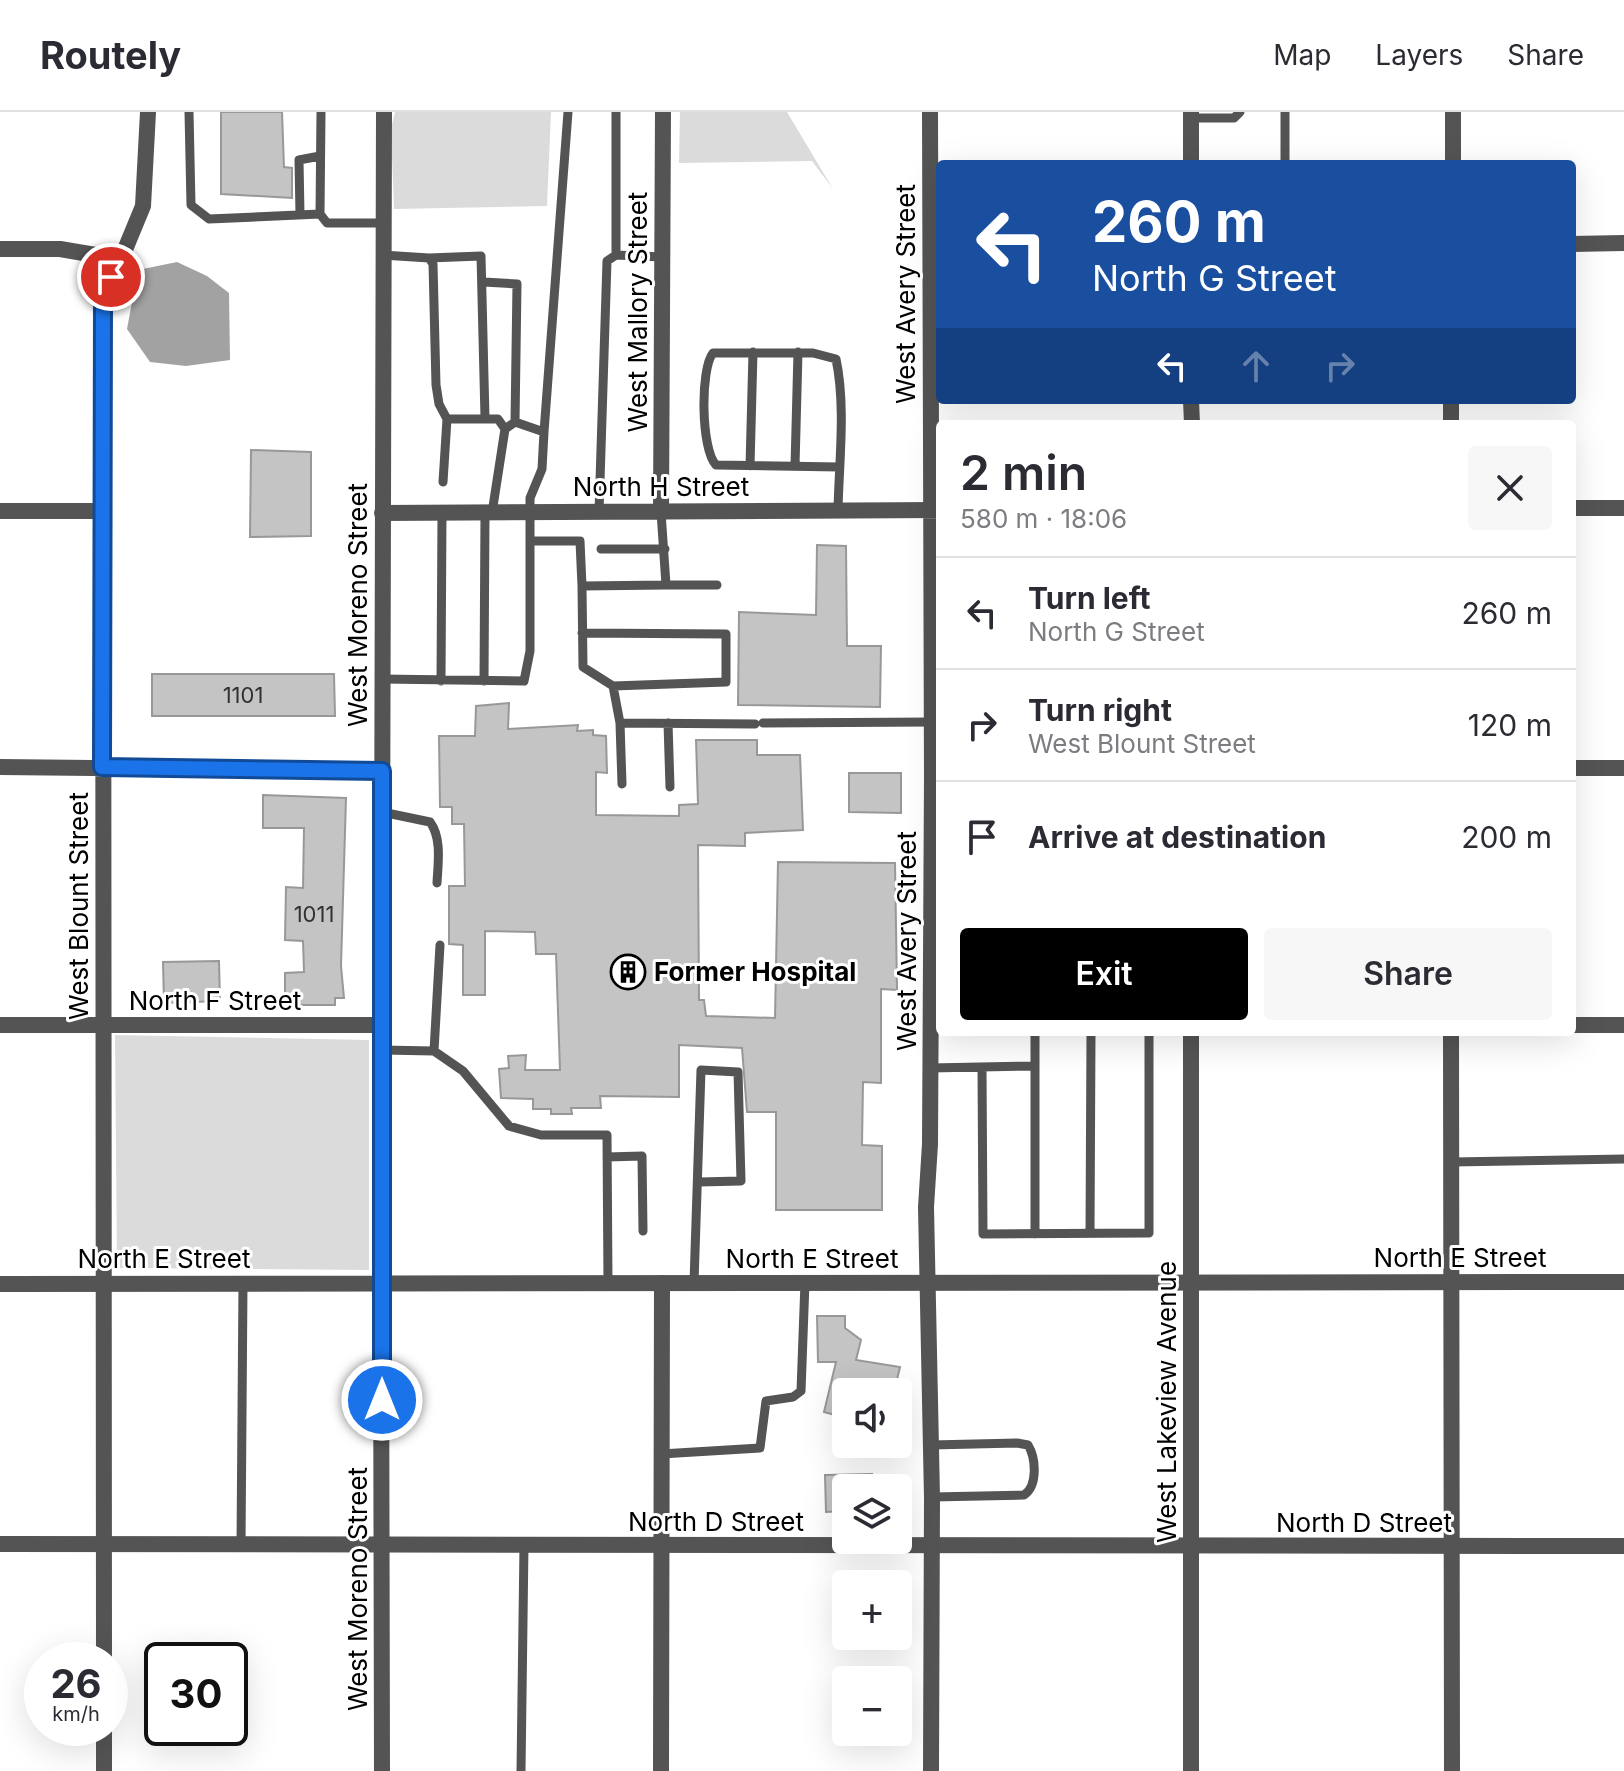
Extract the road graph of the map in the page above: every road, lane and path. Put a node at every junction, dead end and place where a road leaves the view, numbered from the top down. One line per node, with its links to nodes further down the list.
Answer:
1 (148, 112): 27 (street, West Blount Street)
2 (189, 112): 18 (lane)
3 (321, 112): 13 (lane)
4 (384, 112): 19 (street, West Moreno Street)
5 (568, 112): 35 (lane)
6 (616, 112): 24 (lane)
7 (663, 112): 25 (street, West Mallory Street)
8 (930, 112): 43 (street, West Avery Street)
9 (1240, 112): 12 (lane)
10 (1285, 112): 15 (lane)
11 (1453, 112): 16 (street)
12 (1191, 115): 14 (street)
13 (320, 156): 17 (lane); 18 (lane)
14 (1191, 160)
15 (1285, 160)
16 (1453, 160)
17 (320, 214): 18 (lane); 19 (lane)
18 (300, 215)
19 (382, 223): 23 (street, West Moreno Street)
20 (1624, 243): 21 (street)
21 (1576, 244)
22 (0, 249): 27 (street)
23 (382, 255): 26 (lane); 49 (street, West Moreno Street)
24 (616, 255): 25 (lane); 47 (lane)
25 (662, 257): 48 (street, West Mallory Street)
26 (429, 258): 28 (lane); 32 (lane)
27 (119, 259): 45 (street, West Blount Street)
28 (484, 282): 31 (lane); 33 (lane)
29 (753, 352): 30 (lane); 36 (lane); 36 (lane)
30 (798, 352): 37 (lane); 38 (lane)
31 (485, 418): 32 (lane); 34 (lane)
32 (447, 419): 39 (lane)
33 (515, 422): 34 (lane); 35 (lane)
34 (505, 429): 51 (lane)
35 (544, 432): 46 (lane)
36 (750, 466): 37 (lane)
37 (795, 466): 38 (lane)
38 (839, 467): 42 (lane)
39 (443, 482)
40 (1576, 508): 41 (street)
41 (1624, 508)
42 (838, 510): 43 (street, North H Street); 48 (street, North H Street)
43 (935, 510): 63 (street, West Avery Street)
44 (0, 511): 45 (street)
45 (101, 511): 67 (street, West Blount Street)
46 (531, 512): 47 (street, North H Street); 51 (street, North H Street); 52 (lane)
47 (599, 512): 48 (street, North H Street)
48 (661, 512): 54 (lane)
49 (382, 513): 50 (street, North H Street); 59 (street, West Moreno Street)
50 (442, 513): 51 (street, North H Street); 60 (lane)
51 (489, 513): 61 (lane)
52 (531, 541): 57 (lane); 61 (lane)
53 (601, 549): 54 (lane)
54 (665, 549): 55 (lane)
55 (666, 585): 56 (lane); 57 (lane)
56 (717, 585)
57 (582, 586): 58 (lane)
58 (582, 633): 62 (lane); 62 (lane)
59 (382, 679): 60 (lane); 70 (street, West Moreno Street)
60 (441, 681): 61 (lane)
61 (484, 681)
62 (613, 686): 64 (lane)
63 (932, 722): 65 (lane); 75 (street, West Avery Street)
64 (620, 723): 65 (lane); 71 (lane)
65 (668, 723): 72 (lane)
66 (0, 767): 67 (street)
67 (102, 767): 70 (street); 79 (street, West Blount Street)
68 (1576, 768): 69 (street)
69 (1624, 768)
70 (382, 771): 73 (street, West Moreno Street)
71 (622, 784)
72 (670, 787)
73 (381, 812): 74 (lane); 80 (street, West Moreno Street)
74 (437, 883)
75 (936, 888): 77 (street, West Avery Street)
76 (440, 945): 89 (lane)
77 (935, 1014): 92 (street, West Avery Street)
78 (0, 1025): 79 (street, North F Street)
79 (103, 1025): 80 (street, North F Street); 103 (street, West Blount Street)
80 (382, 1025): 88 (street, West Moreno Street)
81 (1576, 1025): 82 (street)
82 (1624, 1025)
83 (1035, 1036): 90 (lane)
84 (1091, 1036): 98 (lane)
85 (1149, 1036): 98 (lane)
86 (1191, 1036): 110 (street, West Lakeview Avenue)
87 (1451, 1036): 95 (street)
88 (382, 1050): 89 (lane); 105 (street, West Moreno Street)
89 (434, 1051): 93 (lane)
90 (1035, 1066): 91 (lane); 99 (lane)
91 (982, 1067): 92 (lane); 99 (lane)
92 (930, 1068): 109 (street, West Avery Street)
93 (607, 1157): 97 (lane); 106 (lane)
94 (1624, 1159): 95 (lane)
95 (1452, 1162): 101 (street)
96 (699, 1182): 96 (lane); 108 (lane)
97 (643, 1231)
98 (1090, 1233): 99 (lane)
99 (1035, 1234)
100 (805, 1282): 108 (street, North E Street); 109 (street, North E Street); 113 (lane)
101 (1452, 1282): 102 (street, North E Street); 110 (street, North E Street); 124 (street)
102 (1624, 1282)
103 (103, 1283): 104 (street, North E Street); 111 (street, North E Street); 117 (street, West Blount Street)
104 (243, 1283): 105 (street, North E Street); 118 (lane)
105 (381, 1283): 106 (street, North E Street); 119 (street, West Moreno Street)
106 (608, 1283): 107 (street, North E Street)
107 (662, 1283): 108 (street, North E Street); 113 (street)
108 (694, 1283)
109 (928, 1283): 110 (street, North E Street); 112 (street, West Avery Street)
110 (1191, 1283): 123 (street, West Lakeview Avenue)
111 (0, 1284)
112 (931, 1445): 114 (street, West Avery Street); 114 (lane)
113 (661, 1454): 120 (street)
114 (932, 1497): 121 (street, West Avery Street)
115 (0, 1544): 117 (street, North D Street)
116 (524, 1545): 119 (street, North D Street); 120 (street, North D Street); 129 (lane)
117 (103, 1546): 118 (street, North D Street); 125 (street, West Blount Street)
118 (241, 1546): 119 (street, North D Street)
119 (382, 1546): 128 (street, West Moreno Street)
120 (661, 1546): 121 (street, North D Street); 130 (street)
121 (931, 1546): 123 (street, North D Street); 131 (street, West Avery Street)
122 (1624, 1546): 124 (street, North D Street)
123 (1191, 1547): 124 (street, North D Street); 132 (street, West Lakeview Avenue)
124 (1452, 1547): 133 (street)
125 (104, 1642)
126 (104, 1746): 127 (street)
127 (104, 1771)
128 (382, 1771)
129 (521, 1771)
130 (661, 1771)
131 (931, 1771)
132 (1191, 1771)
133 (1452, 1771)

